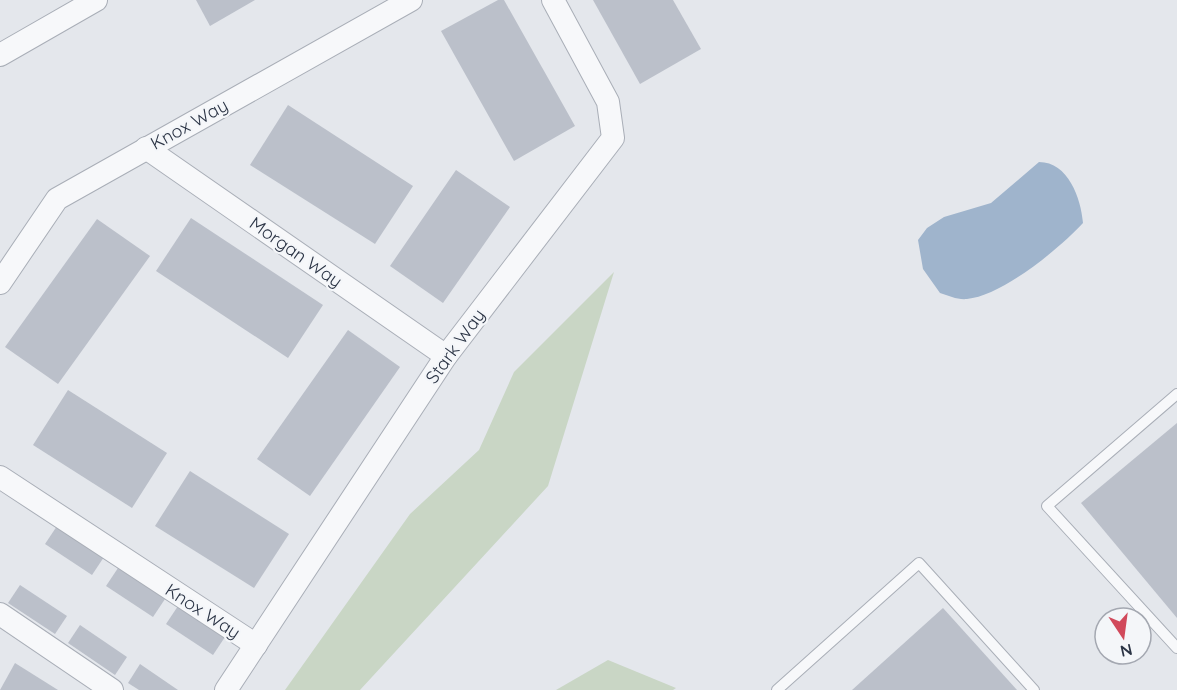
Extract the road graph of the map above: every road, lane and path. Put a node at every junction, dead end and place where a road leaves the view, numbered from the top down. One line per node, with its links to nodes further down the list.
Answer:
1 (96, 0): 4 (street)
2 (411, 0): 6 (street, Knox Way)
3 (553, 0): 8 (street, Stark Way)
4 (72, 6): 5 (street)
5 (0, 55)
6 (146, 148): 7 (street, Knox Way); 8 (street, Morgan Way)
7 (0, 283)
8 (446, 356): 12 (street, Stark Way)
9 (1177, 394): 13 (lane)
10 (2, 484): 12 (street, Knox Way)
11 (0, 614): 14 (street)
12 (256, 645): 15 (street, Stark Way)
13 (1177, 648)
14 (112, 690)
15 (226, 690)
16 (777, 690): 17 (lane)
17 (1034, 690)

